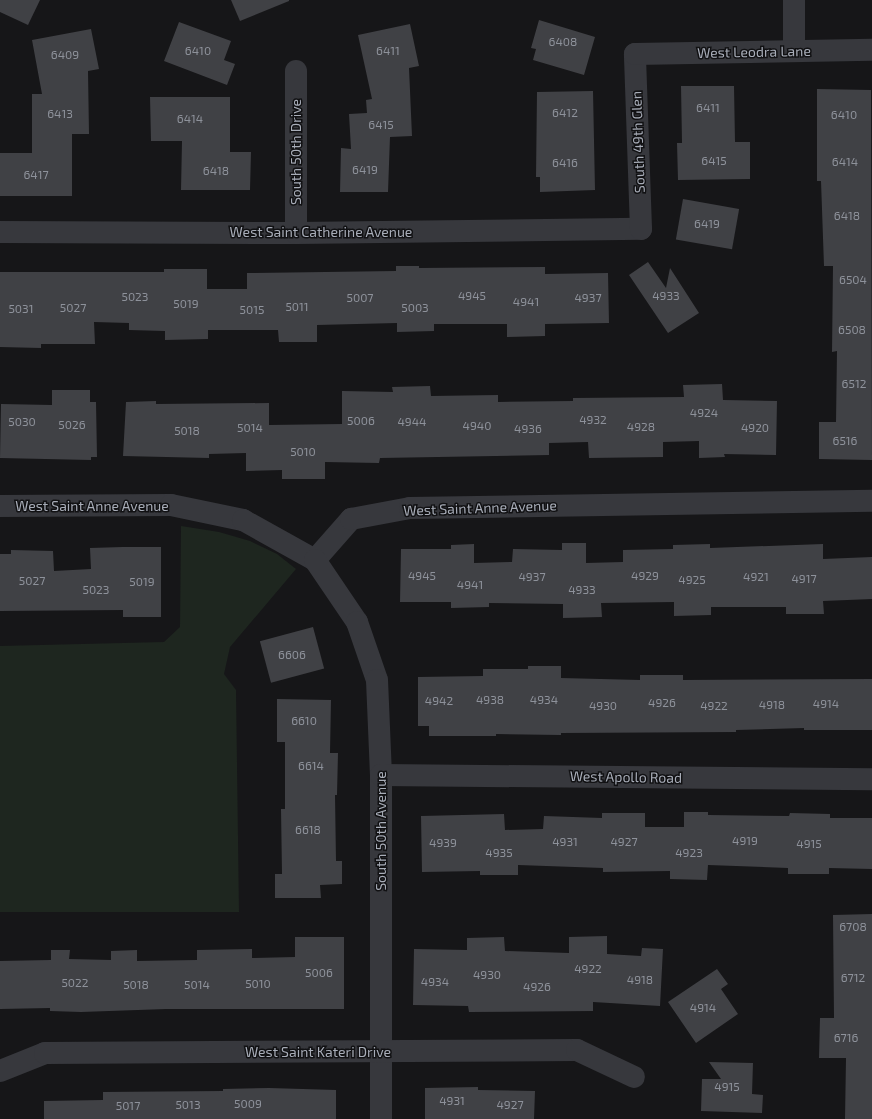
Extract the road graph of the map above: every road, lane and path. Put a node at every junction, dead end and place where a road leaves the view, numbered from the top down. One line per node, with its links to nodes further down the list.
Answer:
1 (794, 0): 3 (street)
2 (872, 50): 3 (street, West Leodra Lane)
3 (794, 51): 4 (street, West Leodra Lane)
4 (635, 54): 6 (street, South 49th Glen)
5 (296, 71): 8 (street, South 50th Drive)
6 (641, 229): 8 (street, West Saint Catherine Avenue)
7 (0, 232): 8 (street, West Saint Catherine Avenue)
8 (296, 233)
9 (872, 501): 11 (street, West Saint Anne Avenue)
10 (0, 506): 11 (street, West Saint Anne Avenue)
11 (315, 560): 12 (street, South 50th Avenue)
12 (381, 775): 13 (street, West Apollo Road); 14 (street, South 50th Avenue)
13 (872, 779)
14 (381, 1052): 15 (street, West Saint Kateri Drive); 16 (street, West Saint Kateri Drive); 17 (street, South 50th Avenue)
15 (0, 1071)
16 (634, 1076)
17 (381, 1119)

